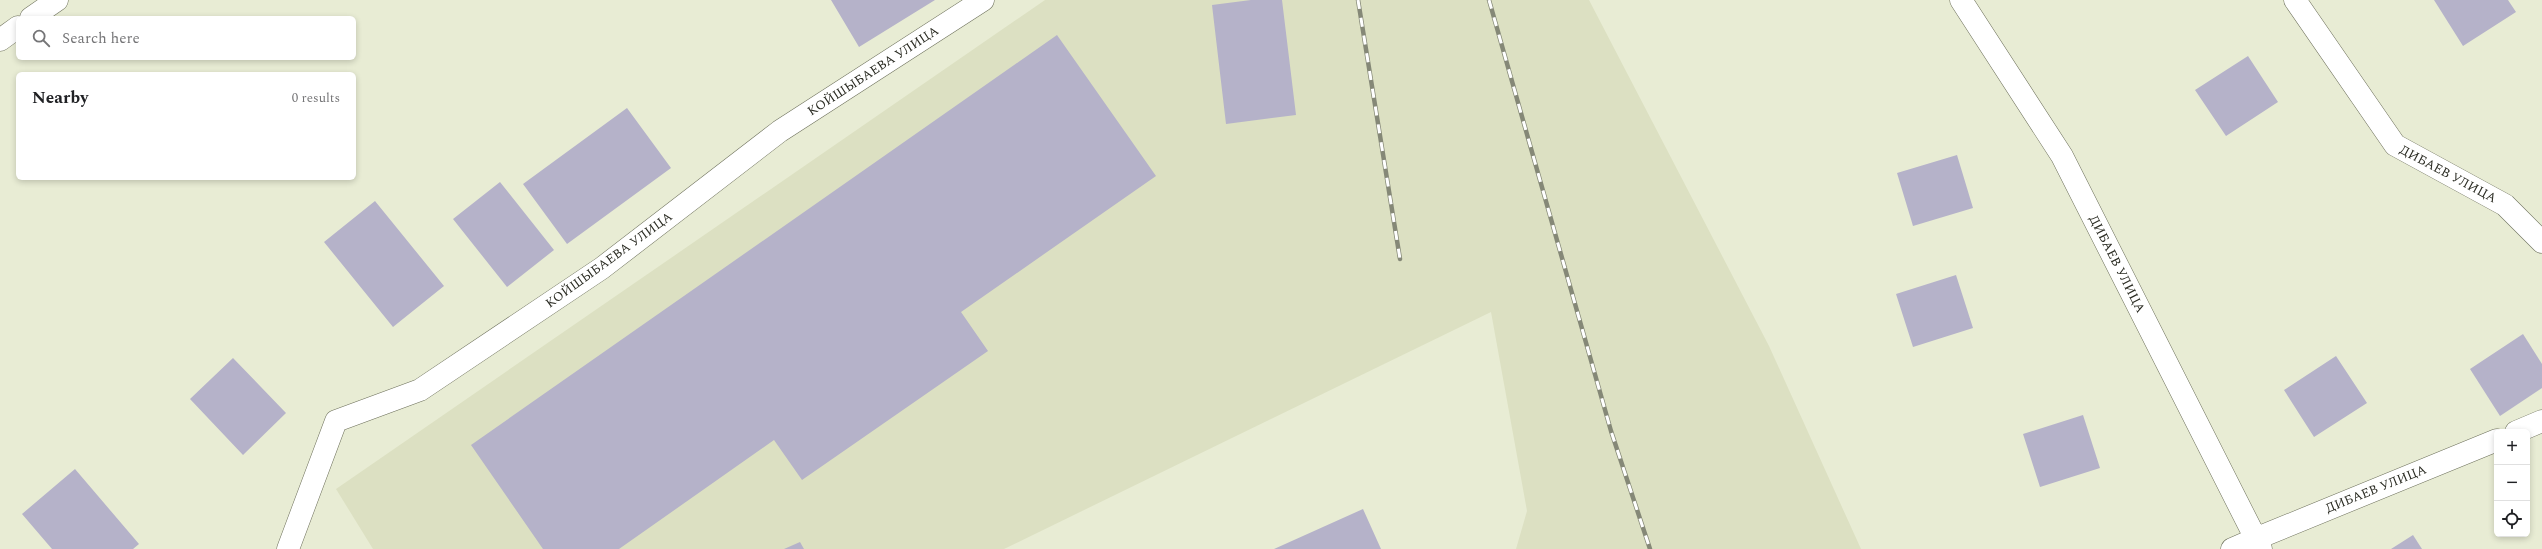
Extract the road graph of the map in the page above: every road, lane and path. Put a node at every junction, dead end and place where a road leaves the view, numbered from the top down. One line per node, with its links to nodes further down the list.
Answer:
1 (57, 0): 5 (street)
2 (983, 0): 13 (street, КОЙШЫБАЕВА УЛИЦА)
3 (1961, 0): 12 (street, ДИБАЕВ УЛИЦА)
4 (2295, 0): 8 (street, ДИБАЕВ УЛИЦА)
5 (34, 16)
6 (16, 28): 7 (street)
7 (0, 40)
8 (2542, 242)
9 (2542, 421): 10 (street)
10 (2523, 429)
11 (2494, 441): 12 (street, ДИБАЕВ УЛИЦА)
12 (2258, 544): 14 (street)
13 (288, 549)
14 (2232, 549)

